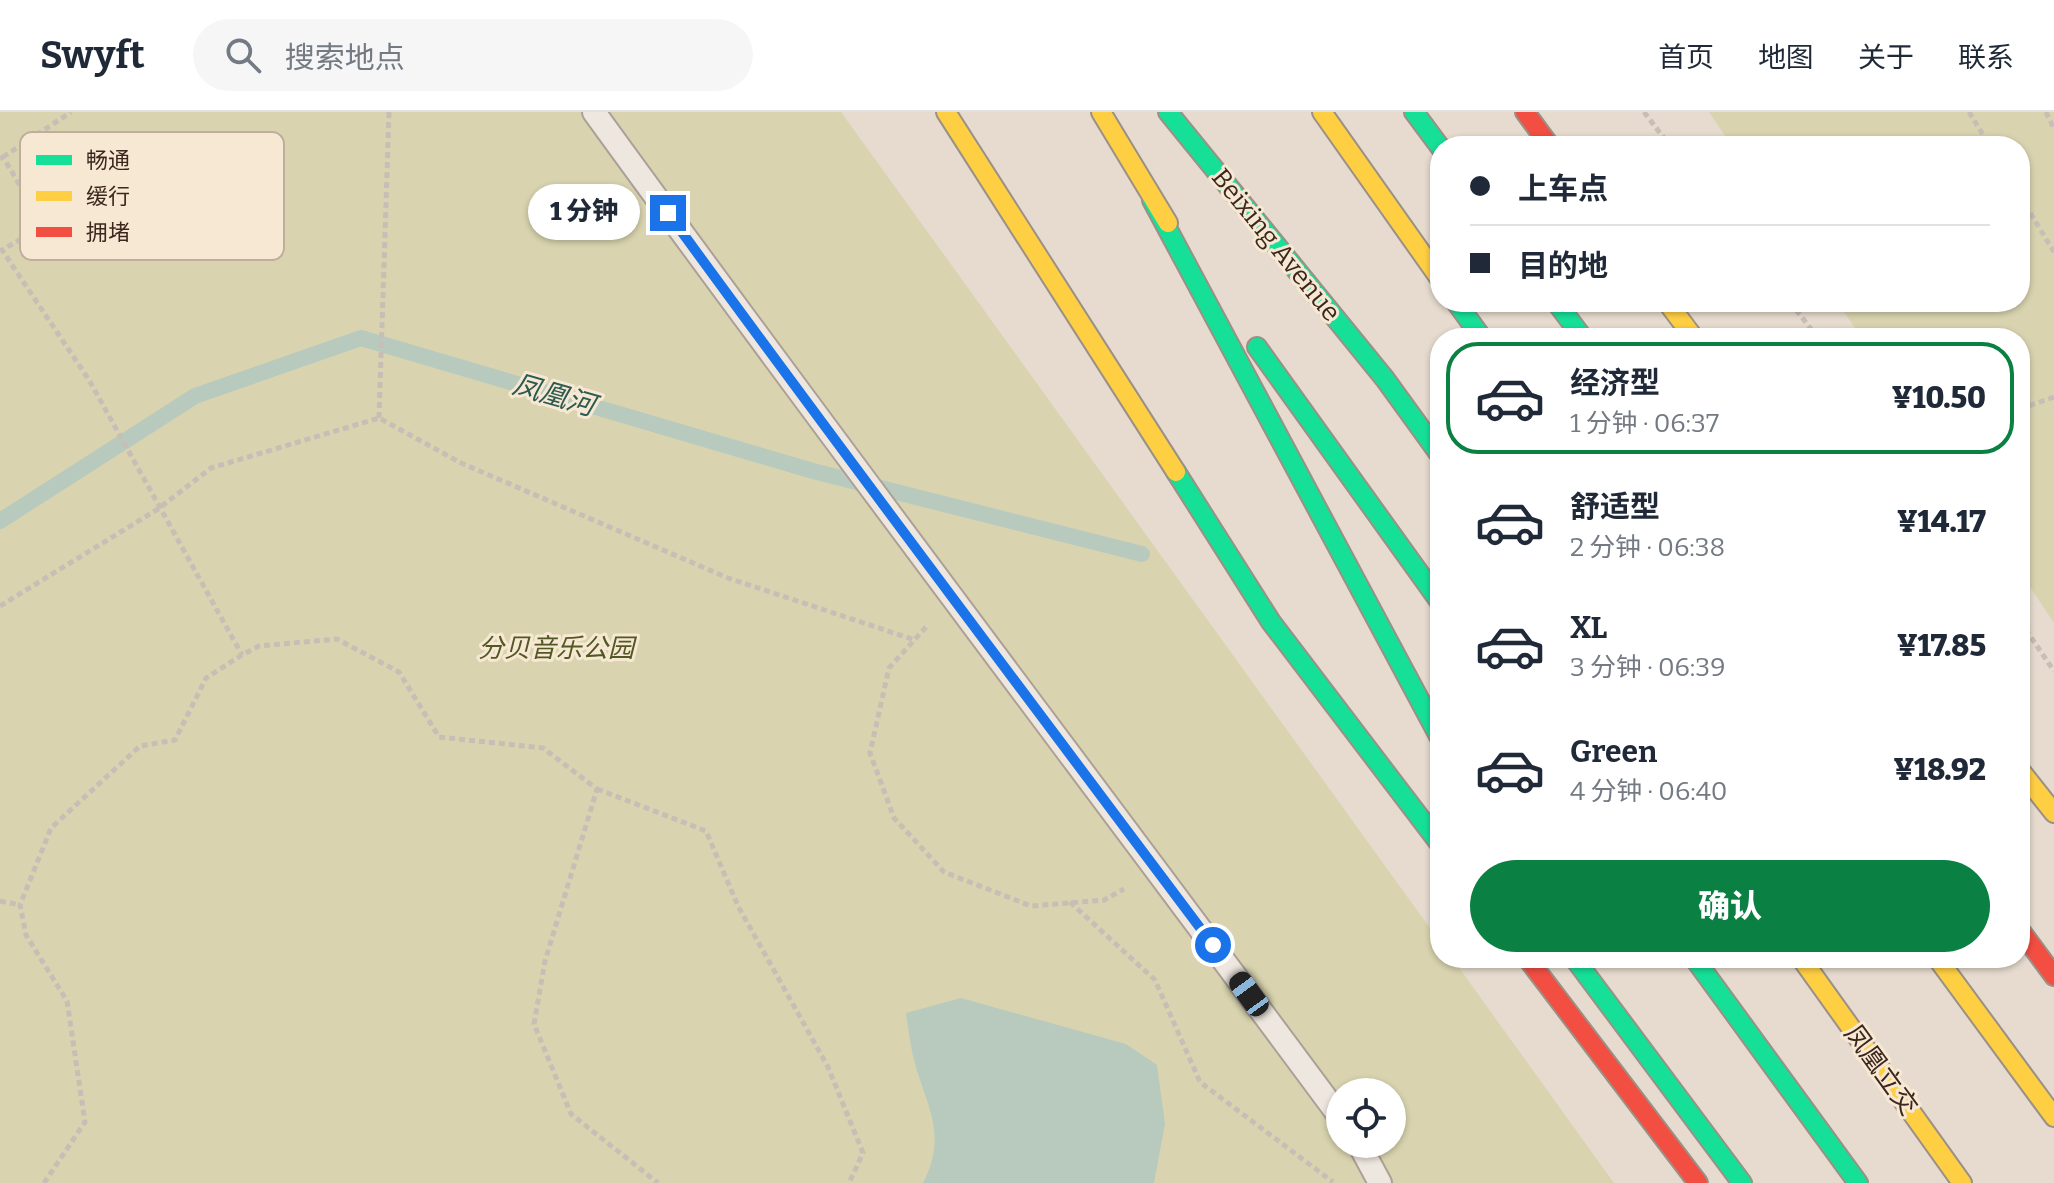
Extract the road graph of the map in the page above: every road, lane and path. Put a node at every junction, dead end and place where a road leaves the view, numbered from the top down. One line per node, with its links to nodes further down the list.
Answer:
1 (71, 112): 14 (path)
2 (389, 112): 31 (path)
3 (594, 112): 34 (lane)
4 (946, 112): 45 (main road)
5 (1101, 112): 22 (main road)
6 (1168, 112): 32 (main road, Beixing Avenue)
7 (1322, 112): 26 (main road)
8 (1414, 112): 15 (main road)
9 (1525, 112): 16 (main road)
10 (1644, 112): 17 (path)
11 (1969, 112): 18 (path)
12 (2046, 112): 13 (path)
13 (2054, 129)
14 (41, 132)
15 (1432, 136)
16 (1543, 136)
17 (1662, 136)
18 (1984, 136)
19 (20, 146): 20 (path)
20 (2, 158): 21 (path)
21 (20, 187)
22 (1152, 200): 35 (main road); 41 (main road)
23 (2030, 212): 25 (path)
24 (20, 240): 33 (path)
25 (2054, 252)
26 (1430, 265)
27 (1798, 312): 28 (path)
28 (1810, 328)
29 (2054, 397): 30 (path)
30 (2030, 405)
31 (379, 418): 33 (path); 38 (path)
32 (1430, 441)
33 (158, 509): 36 (path); 39 (path)
34 (947, 588): 38 (path); 46 (lane)
35 (1430, 588)
36 (0, 606)
37 (2030, 636): 40 (path)
38 (915, 640): 48 (path)
39 (242, 655): 43 (path); 49 (path)
40 (2054, 671)
41 (1430, 719)
42 (2030, 783): 44 (main road)
43 (597, 789): 63 (path); 64 (path)
44 (2054, 813)
45 (1430, 831)
46 (1158, 871): 48 (path); 59 (lane)
47 (0, 901): 49 (path)
48 (1070, 902): 65 (path)
49 (20, 905): 62 (path)
50 (2030, 932): 52 (main road)
51 (2030, 944): 58 (main road)
52 (2054, 955)
53 (1535, 968): 67 (main road)
54 (1581, 968): 68 (main road)
55 (1701, 968): 69 (main road)
56 (1808, 968): 70 (main road, 凤凰立交)
57 (1944, 968): 60 (main road)
58 (2054, 976)
59 (1326, 1098)
60 (2054, 1117)
61 (1367, 1158): 66 (lane)
62 (44, 1183)
63 (658, 1183)
64 (849, 1183)
65 (1334, 1183)
66 (1380, 1183)
67 (1698, 1183)
68 (1742, 1183)
69 (1858, 1183)
70 (1962, 1183)

